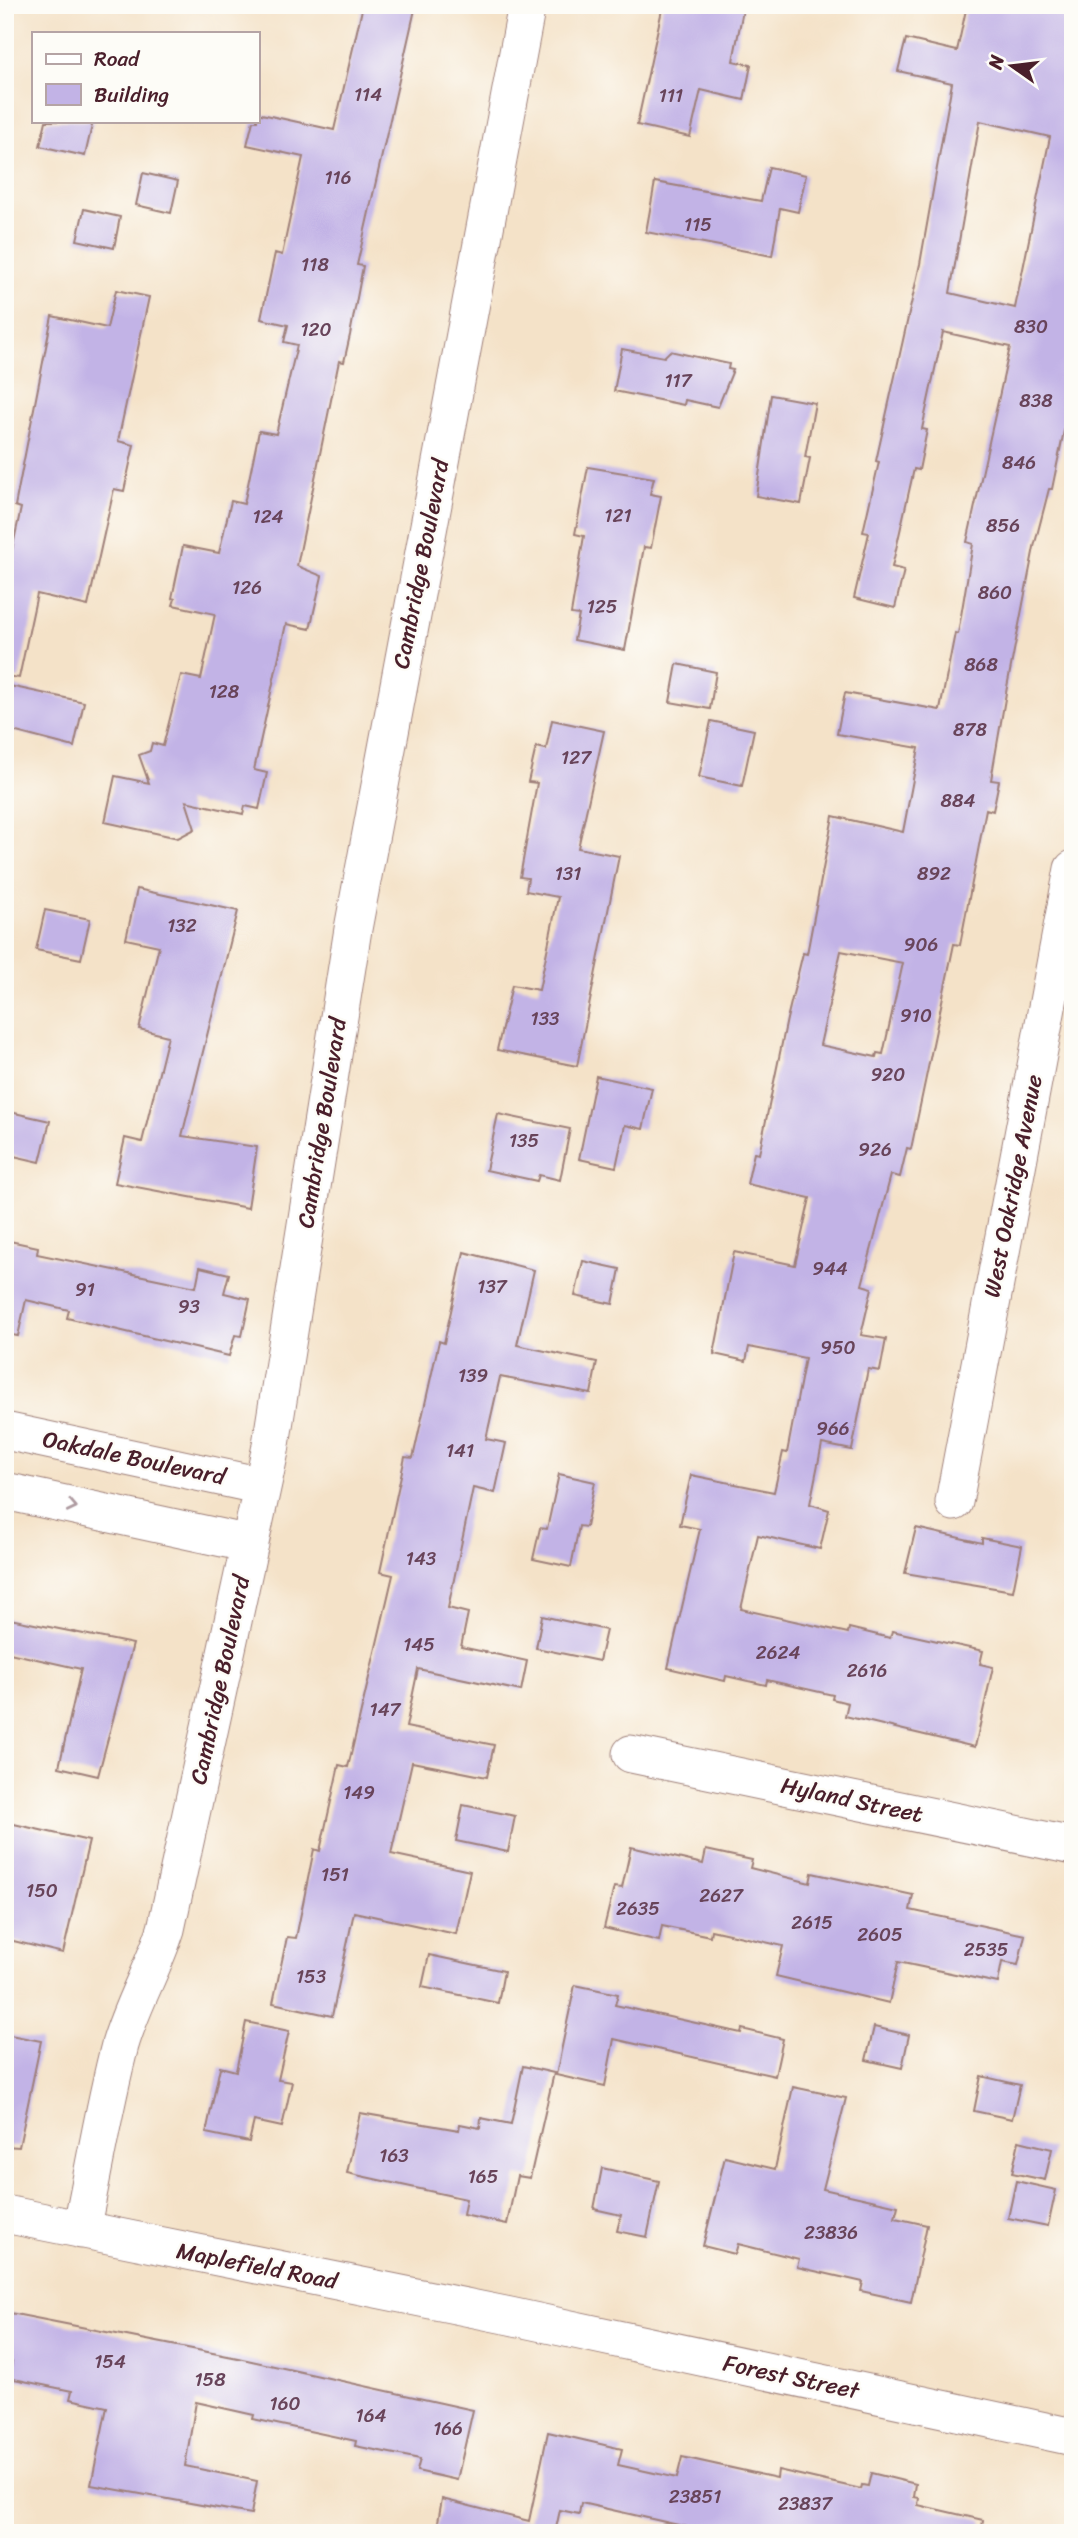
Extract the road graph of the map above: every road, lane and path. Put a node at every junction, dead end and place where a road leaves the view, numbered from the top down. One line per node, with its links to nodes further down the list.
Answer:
1 (527, 5): 4 (street, Cambridge Boulevard)
2 (1073, 869): 6 (street, West Oakridge Avenue)
3 (5, 1431): 4 (street, Oakdale Boulevard)
4 (262, 1486): 7 (street, Cambridge Boulevard)
5 (5, 1491): 7 (street, one-way to 7)
6 (954, 1502)
7 (250, 1544): 11 (street, Cambridge Boulevard)
8 (631, 1754): 9 (street, Hyland Street)
9 (1073, 1846)
10 (5, 2214): 11 (street, Maplefield Road)
11 (81, 2230): 12 (street, Maplefield Road)
12 (510, 2316): 13 (street, Forest Street)
13 (1073, 2437)

